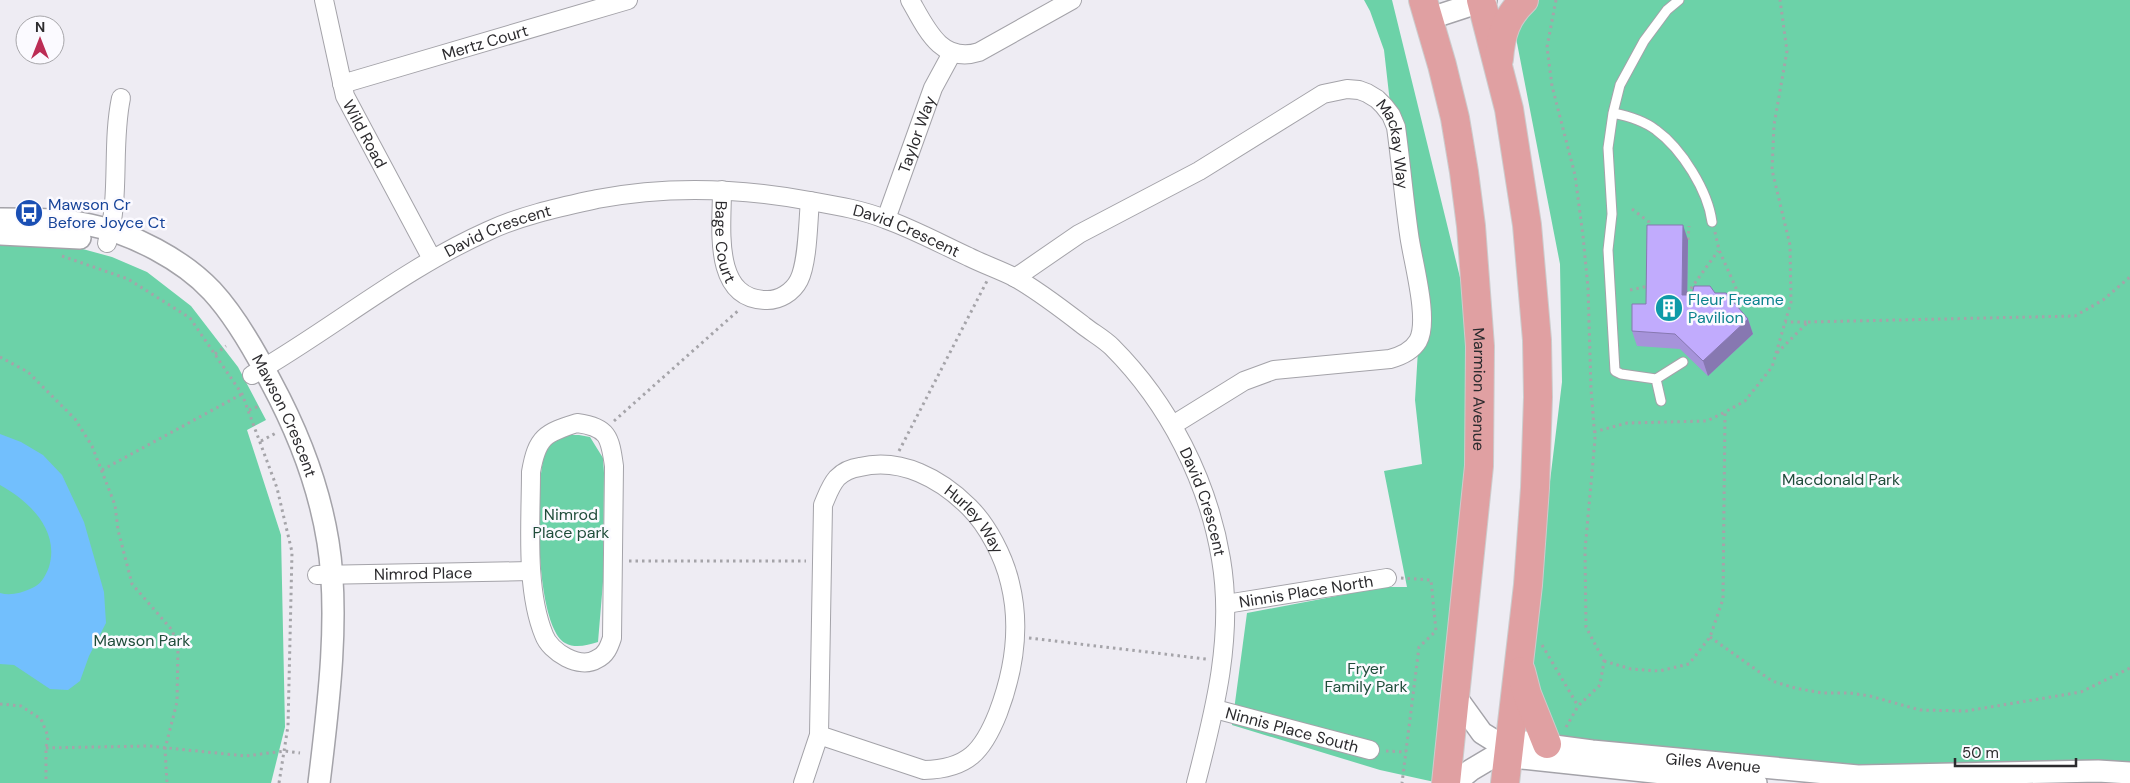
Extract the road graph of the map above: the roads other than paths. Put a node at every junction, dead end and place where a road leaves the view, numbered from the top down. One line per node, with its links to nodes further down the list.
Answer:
1 (324, 0): 11 (street, Wild Road)
2 (628, 0): 11 (street, Mertz Court)
3 (910, 0): 9 (street)
4 (1072, 0): 9 (street)
5 (1524, 0): 10 (highway)
6 (1679, 0): 13 (lane)
7 (1483, 1): 8 (street); 10 (highway)
8 (1426, 5): 33 (highway, Marmion Avenue)
9 (952, 53): 17 (street, Taylor Way)
10 (1498, 64): 32 (highway)
11 (342, 84): 21 (street, Wild Road)
12 (121, 98): 20 (street)
13 (1613, 113): 18 (lane); 25 (lane)
14 (722, 190): 15 (street, David Crescent); 15 (street, Bage Court); 21 (street, David Crescent)
15 (810, 201): 17 (street, David Crescent)
16 (0, 219): 20 (street, Mawson Crescent)
17 (886, 219): 22 (street, David Crescent)
18 (1712, 222)
19 (0, 234): 20 (street, Mawson Crescent)
20 (109, 237): 24 (street, Mawson Crescent)
21 (432, 259): 24 (street, David Crescent)
22 (1015, 278): 27 (street, David Crescent); 27 (street, Mackay Way)
23 (1683, 362): 25 (lane)
24 (253, 379): 29 (street, Mawson Crescent); 29 (street, Mawson Crescent)
25 (1656, 379): 26 (lane)
26 (1661, 402)
27 (1173, 425): 31 (street, David Crescent)
28 (530, 571): 28 (street); 29 (street, Nimrod Place)
29 (324, 575): 42 (street, Mawson Crescent); 43 (street, Mawson Crescent)
30 (1387, 578): 31 (street, Ninnis Place North)
31 (1226, 604): 34 (street, David Crescent)
32 (1518, 662): 36 (highway); 37 (highway)
33 (1456, 697): 37 (street, Giles Avenue); 46 (highway, Marmion Avenue)
34 (1216, 709): 38 (street, Ninnis Place South); 45 (street, David Crescent)
35 (819, 735): 35 (street, Hurley Way); 44 (street, Hurley Way)
36 (1555, 738): 37 (street, Giles Avenue); 39 (street, Giles Avenue)
37 (1508, 748): 39 (street, Giles Avenue); 47 (street, Giles Avenue); 48 (highway)
38 (1370, 750)
39 (1699, 774): 41 (street, Giles Avenue); 49 (street, Giles Avenue)
40 (2130, 774): 41 (street, Giles Avenue)
41 (2011, 778)
42 (305, 783)
43 (320, 783)
44 (804, 783)
45 (1196, 783)
46 (1446, 783)
47 (1455, 783)
48 (1505, 783)
49 (1756, 783)

